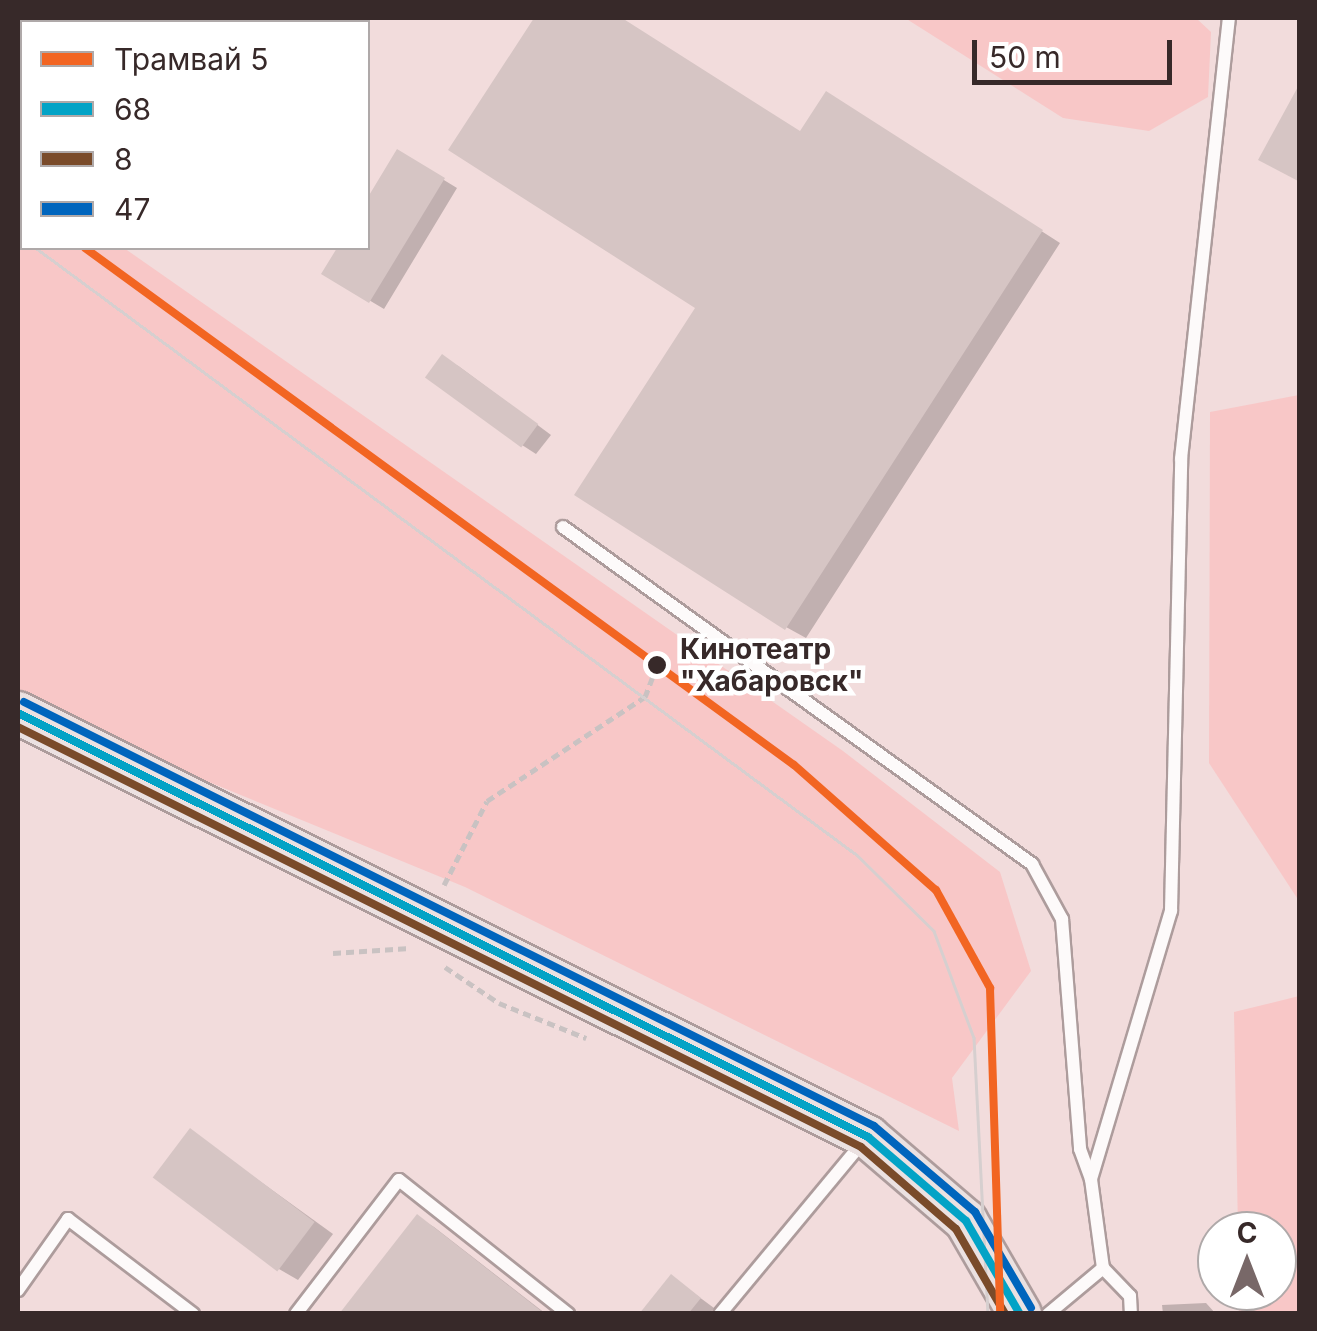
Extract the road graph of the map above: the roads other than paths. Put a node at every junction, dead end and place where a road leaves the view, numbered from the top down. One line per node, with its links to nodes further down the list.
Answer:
1 (1228, 18): 5 (lane)
2 (563, 526): 5 (lane)
3 (18, 713): 4 (main road)
4 (868, 1136): 8 (lane); 13 (main road)
5 (1091, 1179): 6 (lane)
6 (1103, 1268): 14 (lane); 15 (lane)
7 (18, 1290): 9 (lane)
8 (725, 1308): 12 (lane)
9 (193, 1314)
10 (296, 1314): 11 (lane)
11 (568, 1314)
12 (743, 1314)
13 (1020, 1314)
14 (1048, 1314)
15 (1131, 1314)

